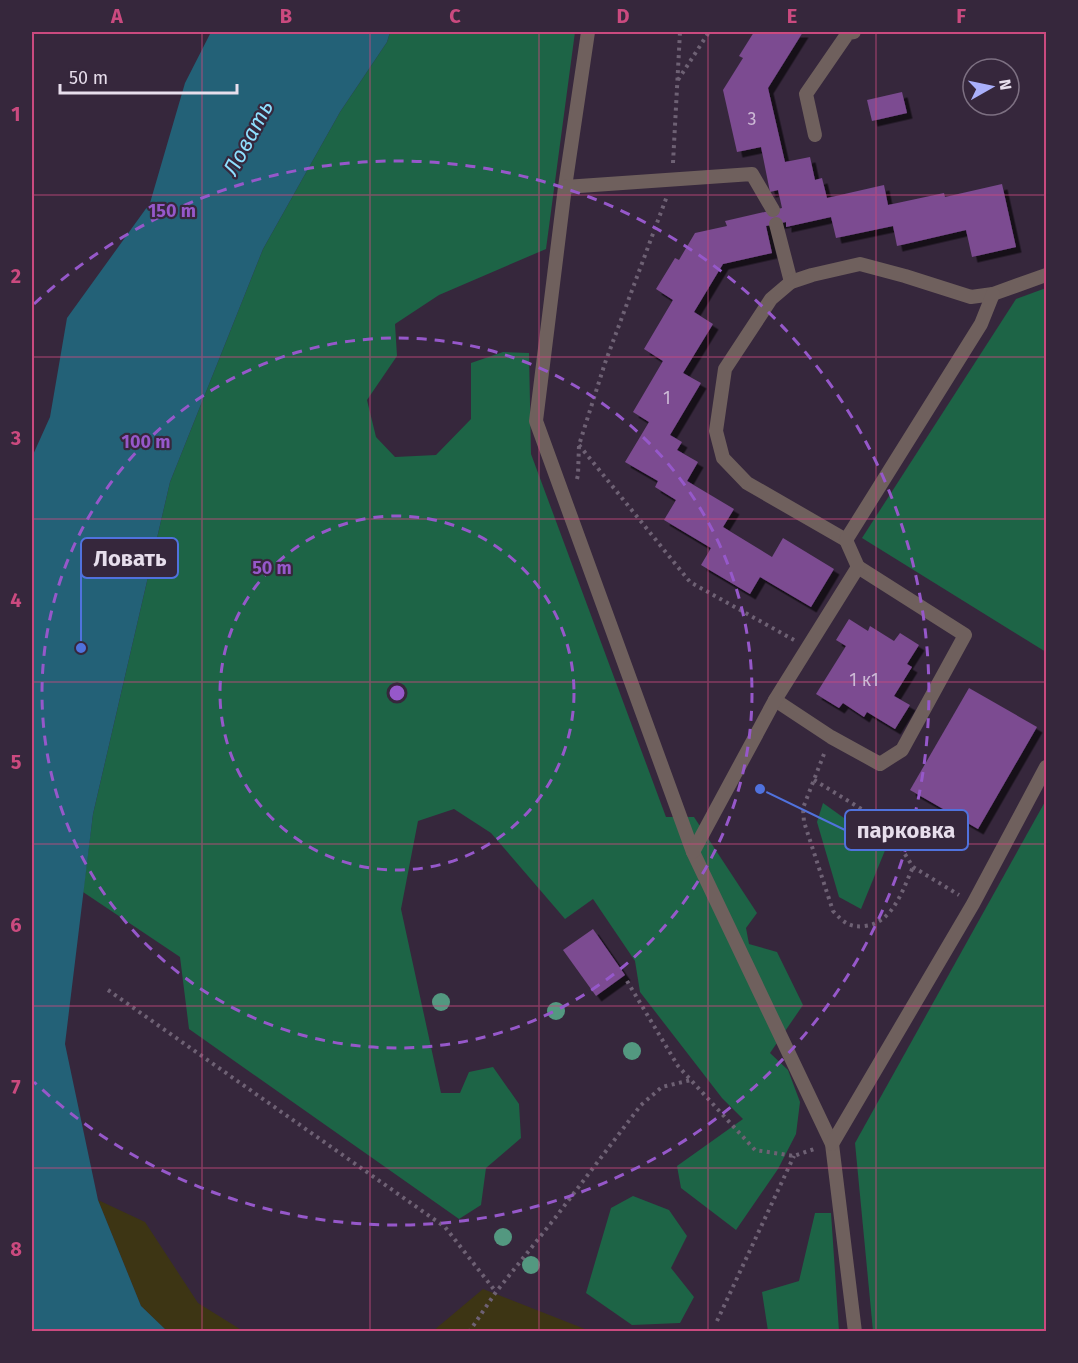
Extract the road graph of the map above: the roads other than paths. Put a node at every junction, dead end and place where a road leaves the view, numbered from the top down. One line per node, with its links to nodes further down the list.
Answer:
1 (588, 32): 4 (lane)
2 (854, 32): 3 (lane)
3 (815, 135)
4 (565, 187): 6 (lane); 12 (lane)
5 (1047, 275): 7 (lane)
6 (791, 282): 7 (lane); 8 (lane)
7 (993, 294): 8 (lane)
8 (846, 540): 9 (lane)
9 (858, 567): 10 (lane); 10 (lane)
10 (775, 700): 12 (lane)
11 (1047, 767): 13 (lane)
12 (693, 852): 13 (lane)
13 (832, 1144): 14 (lane)
14 (855, 1332)

